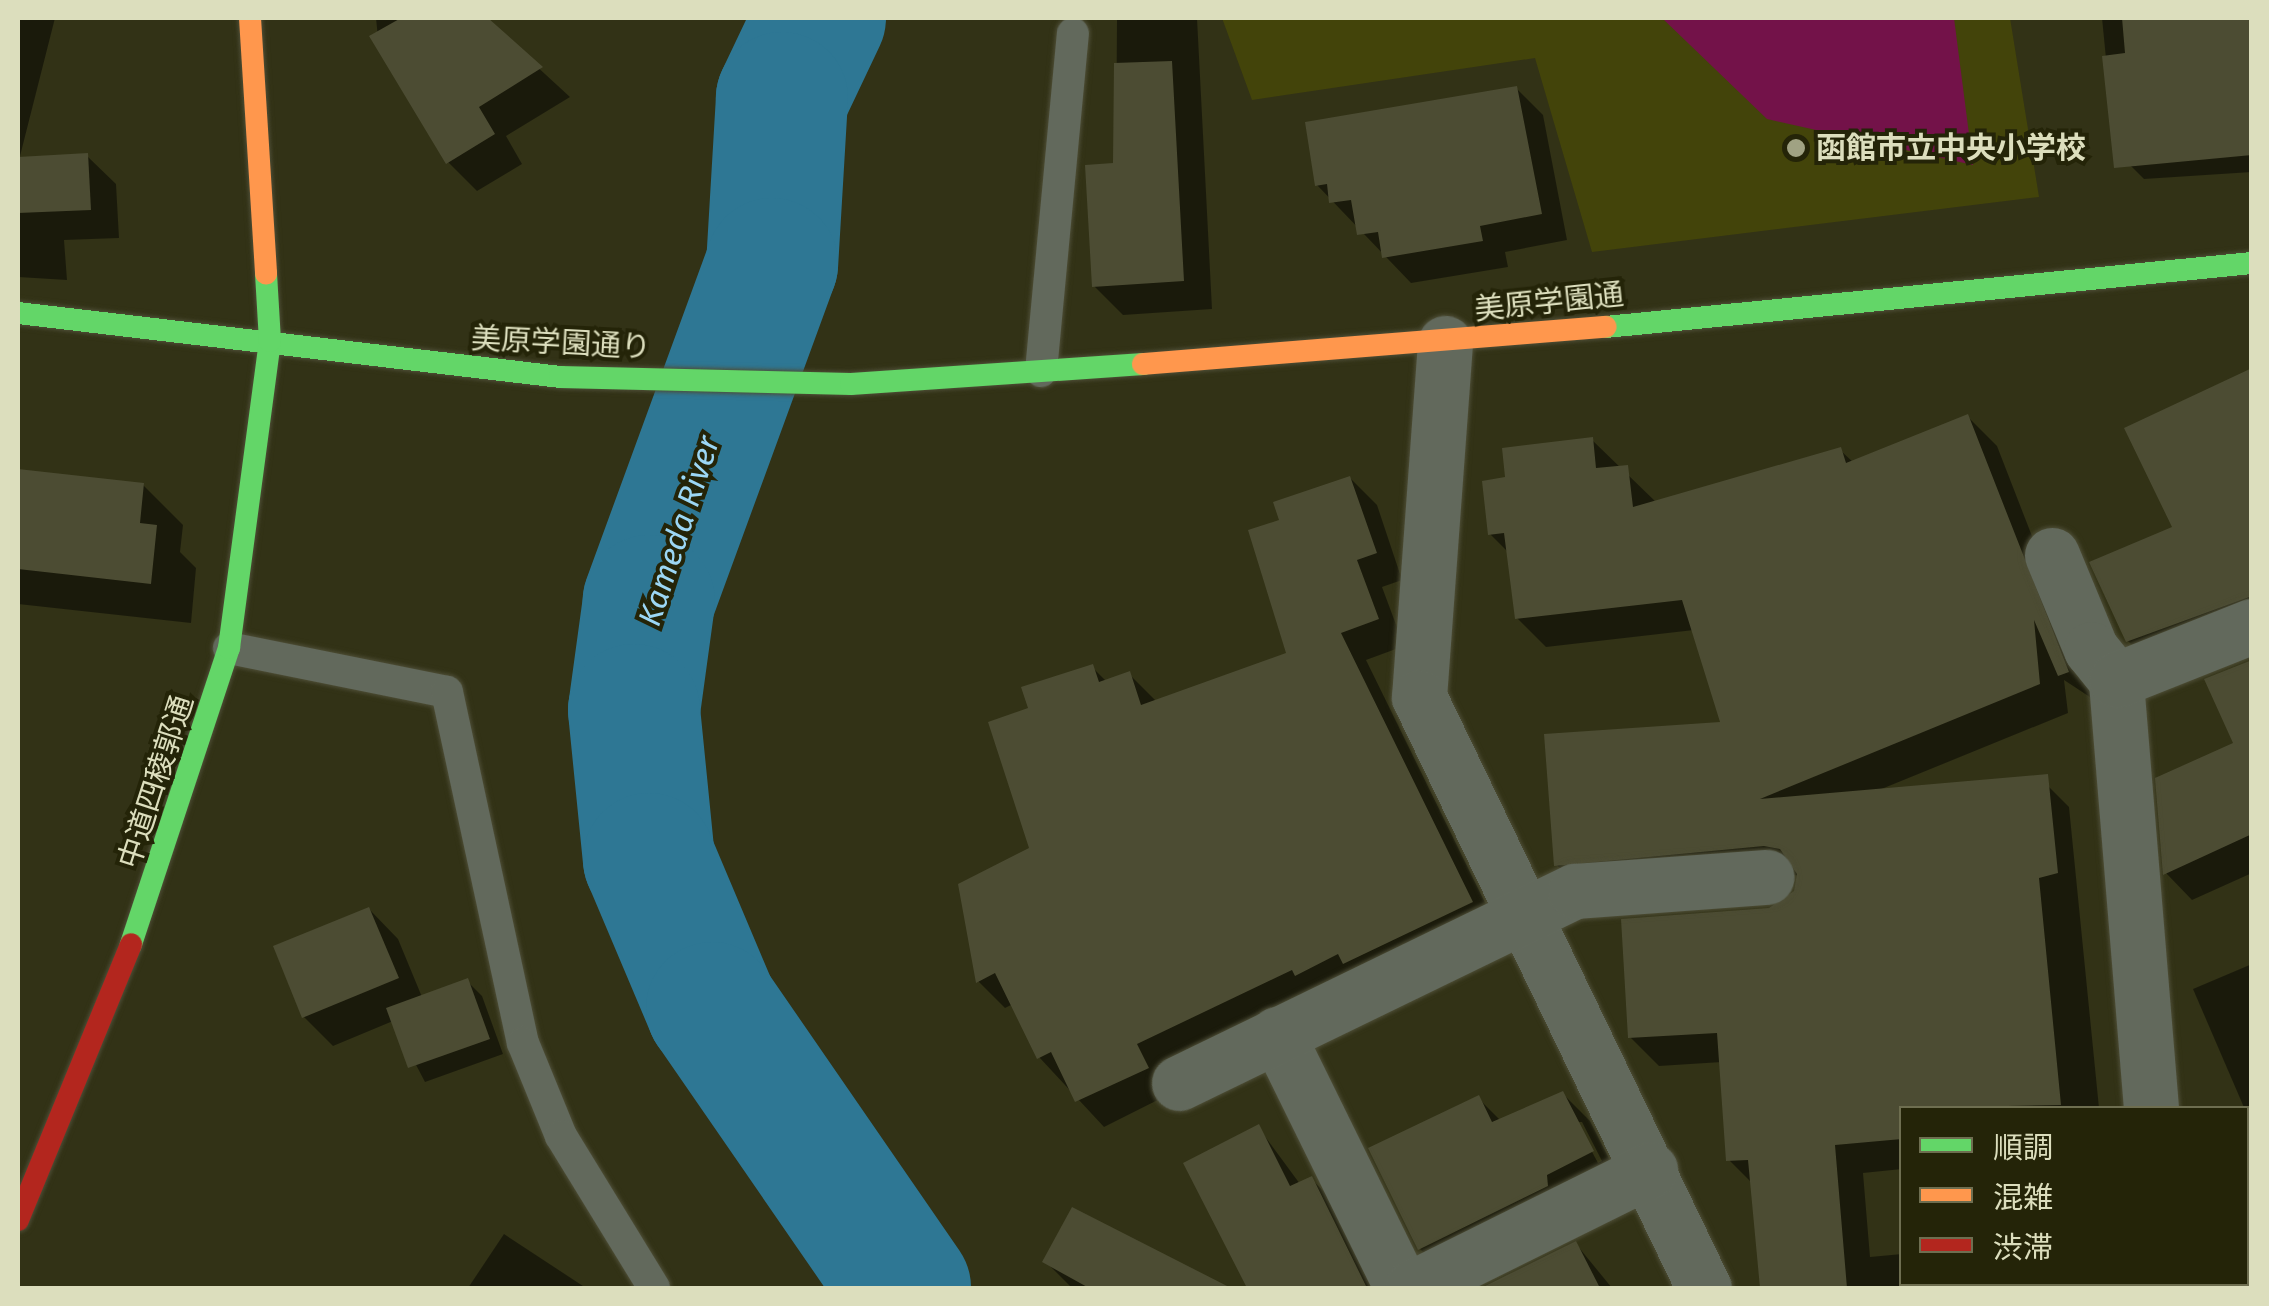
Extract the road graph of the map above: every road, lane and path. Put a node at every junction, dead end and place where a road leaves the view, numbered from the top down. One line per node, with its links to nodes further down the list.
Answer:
1 (250, 18): 5 (street, 中道四稜郭通)
2 (1073, 34): 7 (lane)
3 (2252, 263): 6 (street, 美原学園通)
4 (18, 314): 5 (street, 美原学園通り)
5 (270, 341): 8 (street, 美原学園通り); 11 (street, 中道四稜郭通)
6 (1445, 342): 7 (street, 美原学園通); 14 (street)
7 (1040, 372): 8 (street, 美原学園通)
8 (851, 384)
9 (2052, 555): 12 (street)
10 (2252, 626): 12 (street)
11 (229, 648): 19 (street, 中道四稜郭通); 20 (lane)
12 (2116, 680): 17 (street)
13 (1766, 877): 14 (street)
14 (1525, 913): 15 (street); 18 (street)
15 (1277, 1034): 16 (street); 21 (street)
16 (1178, 1083)
17 (2151, 1106)
18 (1650, 1170): 22 (street); 23 (street)
19 (18, 1220)
20 (654, 1288)
21 (1402, 1288)
22 (1412, 1288)
23 (1704, 1288)

